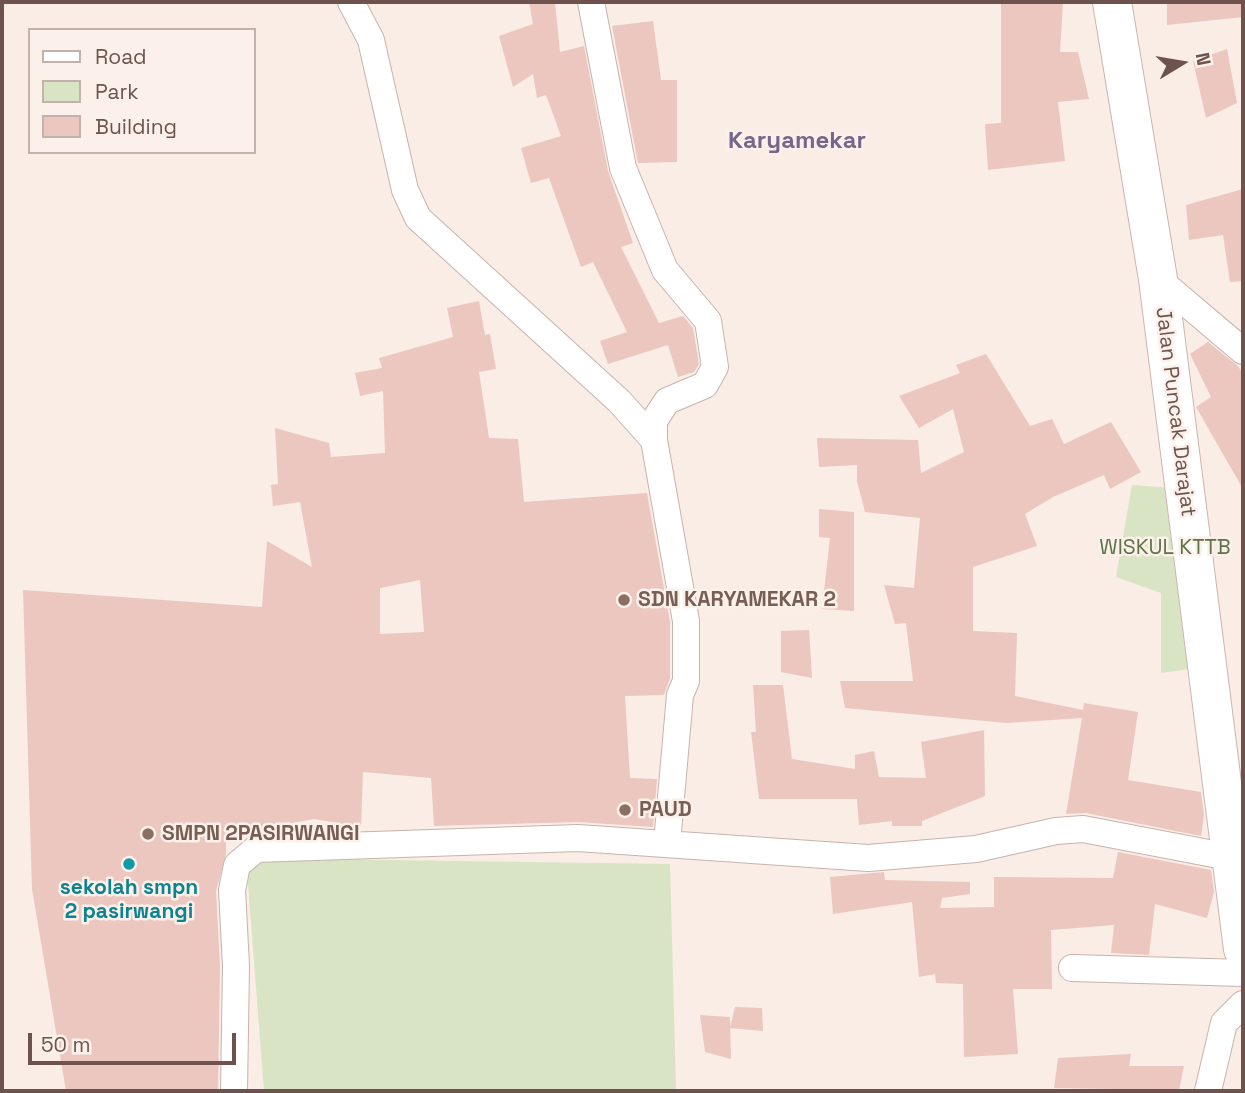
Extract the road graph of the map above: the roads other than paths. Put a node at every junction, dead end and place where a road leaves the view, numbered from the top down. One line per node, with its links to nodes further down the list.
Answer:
1 (351, 2): 6 (street)
2 (591, 2): 6 (street)
3 (1112, 2): 4 (street, Jalan Puncak Darajat)
4 (1158, 279): 5 (street); 8 (street, Jalan Puncak Darajat)
5 (1243, 351)
6 (654, 440): 7 (street)
7 (667, 844): 8 (street); 13 (street)
8 (1229, 857): 9 (street, Jalan Puncak Darajat)
9 (1243, 948)
10 (1072, 968): 11 (street)
11 (1243, 973)
12 (1243, 1004): 14 (street)
13 (234, 1091)
14 (1208, 1091)

